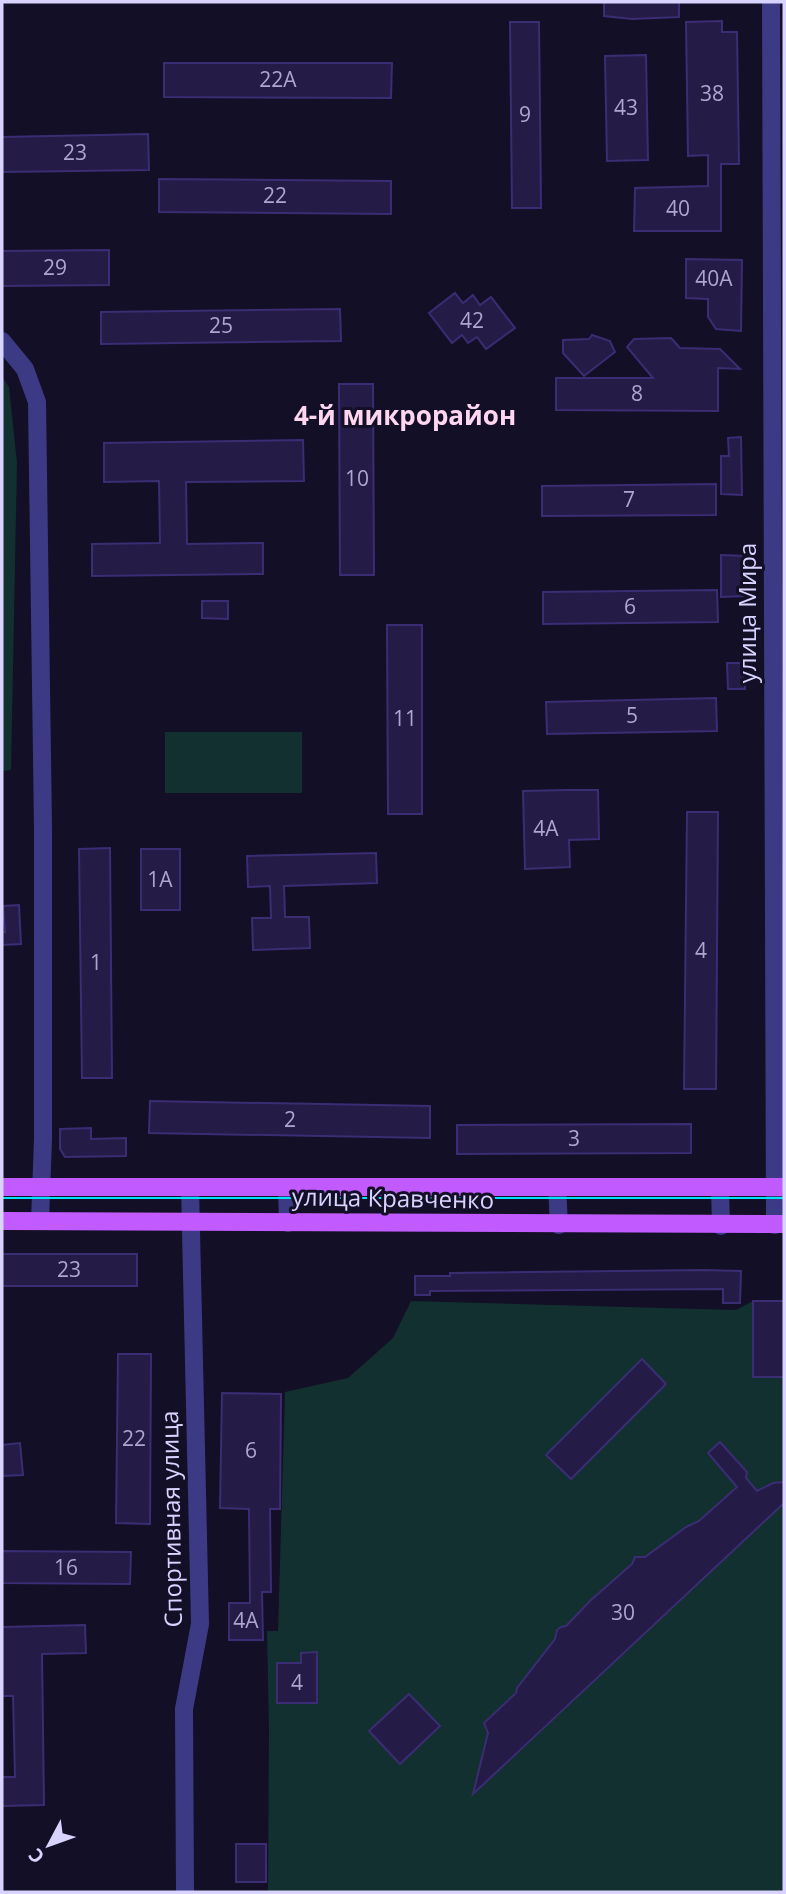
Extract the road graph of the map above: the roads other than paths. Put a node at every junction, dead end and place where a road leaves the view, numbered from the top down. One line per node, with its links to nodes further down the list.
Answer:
1 (771, 2): 2 (street, улица Мира)
2 (778, 27): 4 (street, улица Мира)
3 (2, 341): 7 (street)
4 (778, 382): 11 (street, улица Мира)
5 (190, 1186): 7 (main road, улица Кравченко); 8 (main road, улица Кравченко); 14 (street, Спортивная улица)
6 (2, 1187): 7 (main road, улица Кравченко)
7 (42, 1187): 13 (street)
8 (287, 1187): 9 (main road, улица Кравченко); 15 (street)
9 (557, 1187): 10 (main road, улица Кравченко); 16 (street)
10 (720, 1188): 11 (main road, улица Кравченко); 18 (street)
11 (779, 1188): 17 (street, улица Мира)
12 (2, 1221): 13 (main road, улица Кравченко)
13 (40, 1221): 14 (main road, улица Кравченко)
14 (191, 1222): 15 (main road, улица Кравченко); 19 (street, Спортивная улица)
15 (288, 1223): 16 (main road, улица Кравченко)
16 (559, 1225): 18 (main road, улица Кравченко)
17 (780, 1225): 18 (main road, улица Кравченко)
18 (721, 1226)
19 (186, 1892)

